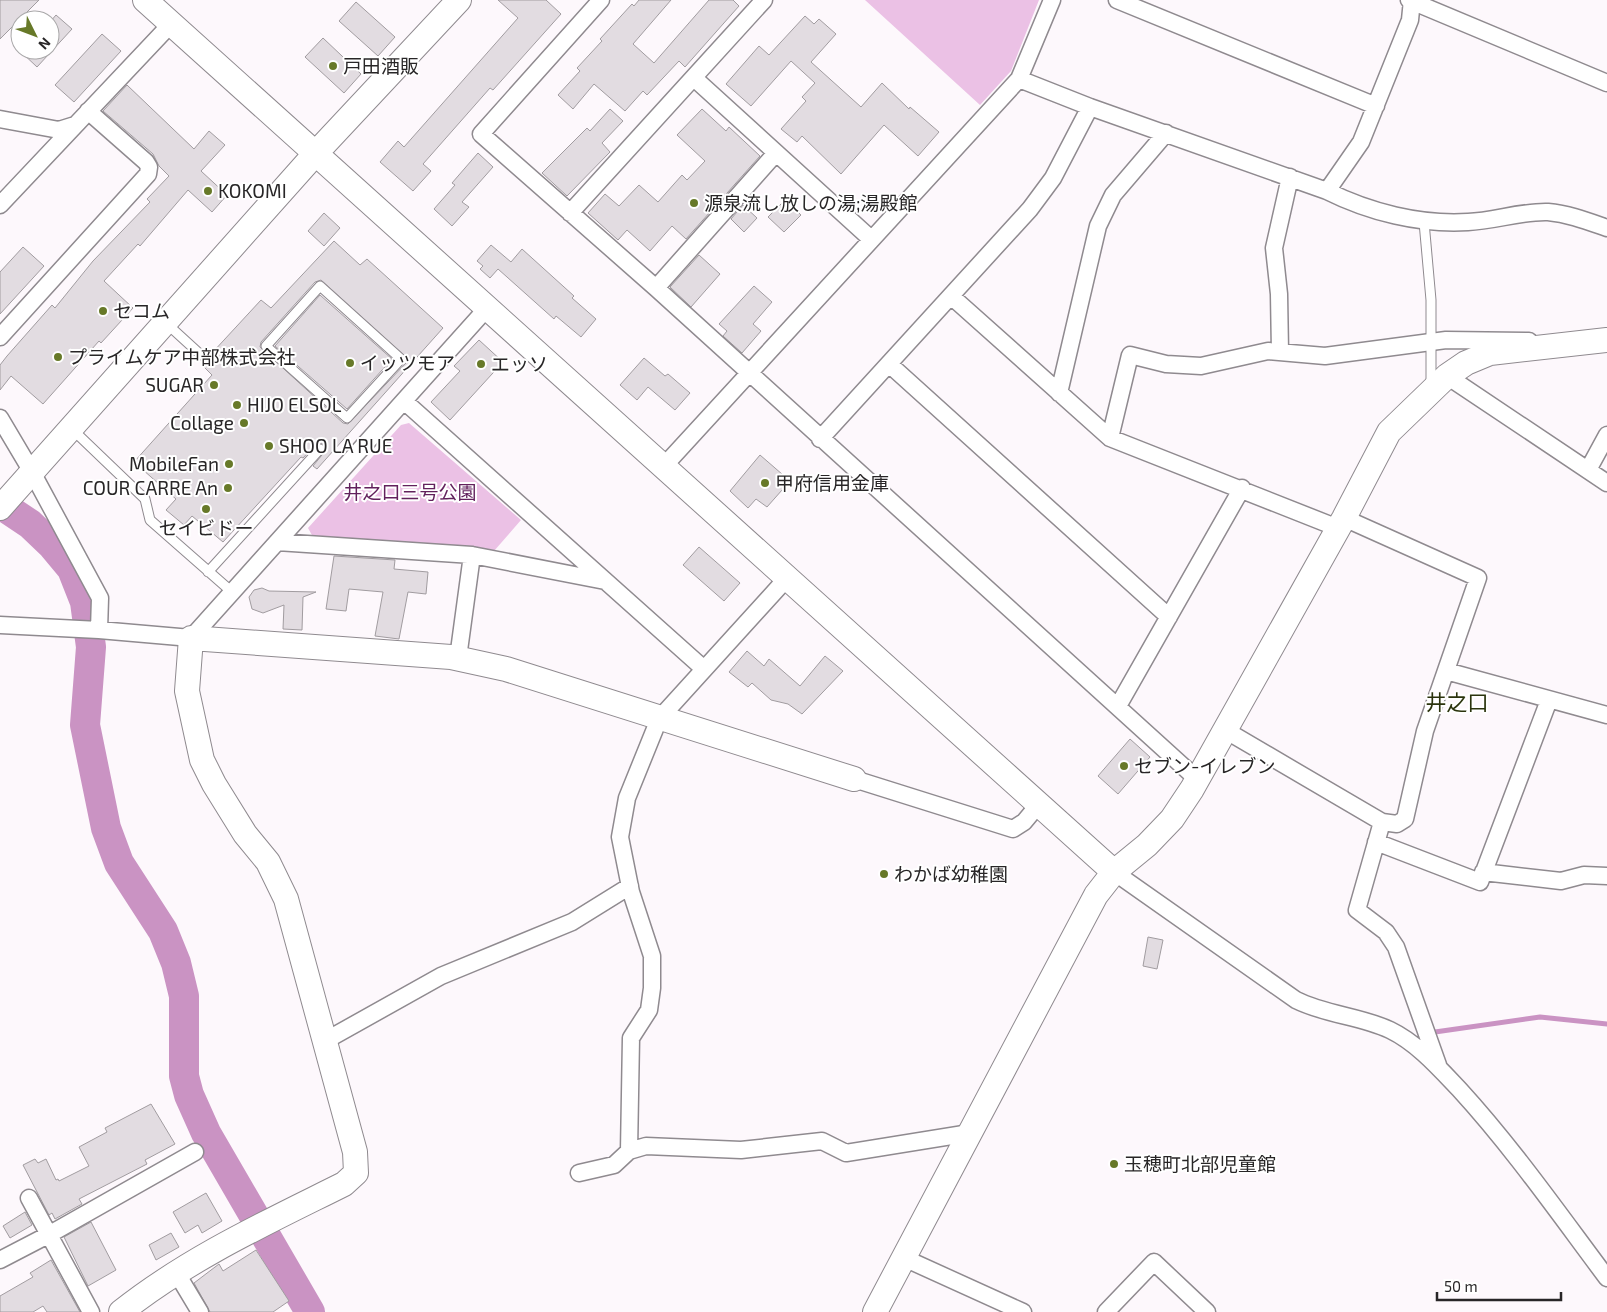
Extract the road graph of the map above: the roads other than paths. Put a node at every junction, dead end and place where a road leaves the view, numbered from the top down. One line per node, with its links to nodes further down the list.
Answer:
1 (145, 0): 8 (street)
2 (459, 0): 19 (street)
3 (601, 0): 23 (street)
4 (764, 0): 9 (street)
5 (1052, 0): 10 (street)
6 (1117, 0): 12 (street)
7 (1411, 0): 11 (street); 12 (street)
8 (170, 25): 14 (street); 19 (street)
9 (694, 78): 18 (street); 23 (street)
10 (1019, 79): 13 (street); 26 (street)
11 (1607, 82)
12 (1376, 106): 21 (street)
13 (1090, 108): 17 (street); 29 (street)
14 (88, 111): 16 (street); 32 (street)
15 (0, 119): 16 (street)
16 (75, 125): 22 (street)
17 (1166, 133): 20 (street); 41 (street)
18 (776, 153): 26 (street); 28 (street)
19 (315, 154): 30 (street); 31 (street)
20 (1290, 177): 21 (street); 36 (street)
21 (1327, 190): 24 (street)
22 (0, 205)
23 (570, 213): 28 (street)
24 (1424, 222): 25 (street); 34 (lane)
25 (1607, 228)
26 (871, 239): 39 (street)
27 (320, 286): 27 (lane)
28 (656, 288): 39 (street)
29 (951, 296): 38 (street); 41 (street)
30 (488, 307): 42 (street); 49 (street)
31 (166, 323): 37 (lane); 44 (street)
32 (0, 337)
33 (1607, 340): 35 (street)
34 (1431, 341): 35 (street); 36 (street); 40 (lane)
35 (1543, 345): 40 (street)
36 (1280, 352): 46 (street)
37 (201, 355)
38 (889, 364): 47 (street); 62 (street)
39 (748, 372): 47 (street); 49 (street)
40 (1439, 384): 50 (street); 55 (street)
41 (1059, 393): 46 (street)
42 (404, 401): 56 (street); 60 (street)
43 (0, 418): 51 (street)
44 (72, 428): 51 (street); 58 (lane)
45 (1607, 435): 50 (street)
46 (1110, 438): 53 (street)
47 (820, 439): 70 (street)
48 (320, 449): 58 (lane)
49 (664, 466): 59 (street)
50 (1588, 470): 52 (street)
51 (32, 472): 54 (street); 64 (street)
52 (1607, 483)
53 (1242, 488): 55 (street); 62 (street)
54 (6, 502)
55 (1341, 523): 68 (street); 73 (street)
56 (277, 542): 57 (street); 61 (street)
57 (472, 555): 60 (street); 66 (street)
58 (208, 572): 61 (lane)
59 (787, 578): 67 (street); 76 (street)
60 (605, 581): 67 (street)
61 (232, 592): 65 (street)
62 (1169, 617): 70 (street)
63 (0, 625): 64 (street)
64 (98, 630): 65 (street)
65 (190, 638): 66 (street); 83 (street)
66 (458, 658): 72 (street)
67 (704, 670): 72 (street)
68 (1446, 672): 69 (street); 77 (street)
69 (1550, 700): 71 (street); 80 (street)
70 (1118, 706): 75 (street)
71 (1607, 715)
72 (659, 719): 74 (street); 82 (street)
73 (1225, 730): 75 (street); 77 (street)
74 (854, 779): 76 (street)
75 (1198, 779): 79 (street)
76 (1039, 804): 79 (street)
77 (1382, 822): 78 (street)
78 (1376, 842): 80 (street); 84 (street)
79 (1114, 872): 84 (street); 85 (street)
80 (1483, 872): 81 (street)
81 (1607, 876)
82 (630, 886): 83 (street); 86 (street)
83 (324, 1042): 93 (street)
84 (1439, 1067): 94 (street)
85 (970, 1133): 86 (street); 91 (street)
86 (629, 1151): 88 (street)
87 (195, 1152): 90 (street)
88 (579, 1173)
89 (29, 1198): 90 (street)
90 (50, 1234): 92 (street); 95 (street)
91 (904, 1258): 98 (street); 99 (street)
92 (0, 1260)
93 (176, 1272): 96 (street); 97 (street)
94 (1607, 1278)
95 (91, 1312)
96 (121, 1312)
97 (200, 1312)
98 (875, 1312)
99 (1023, 1312)
100 (1106, 1312): 101 (street)
101 (1207, 1312)

